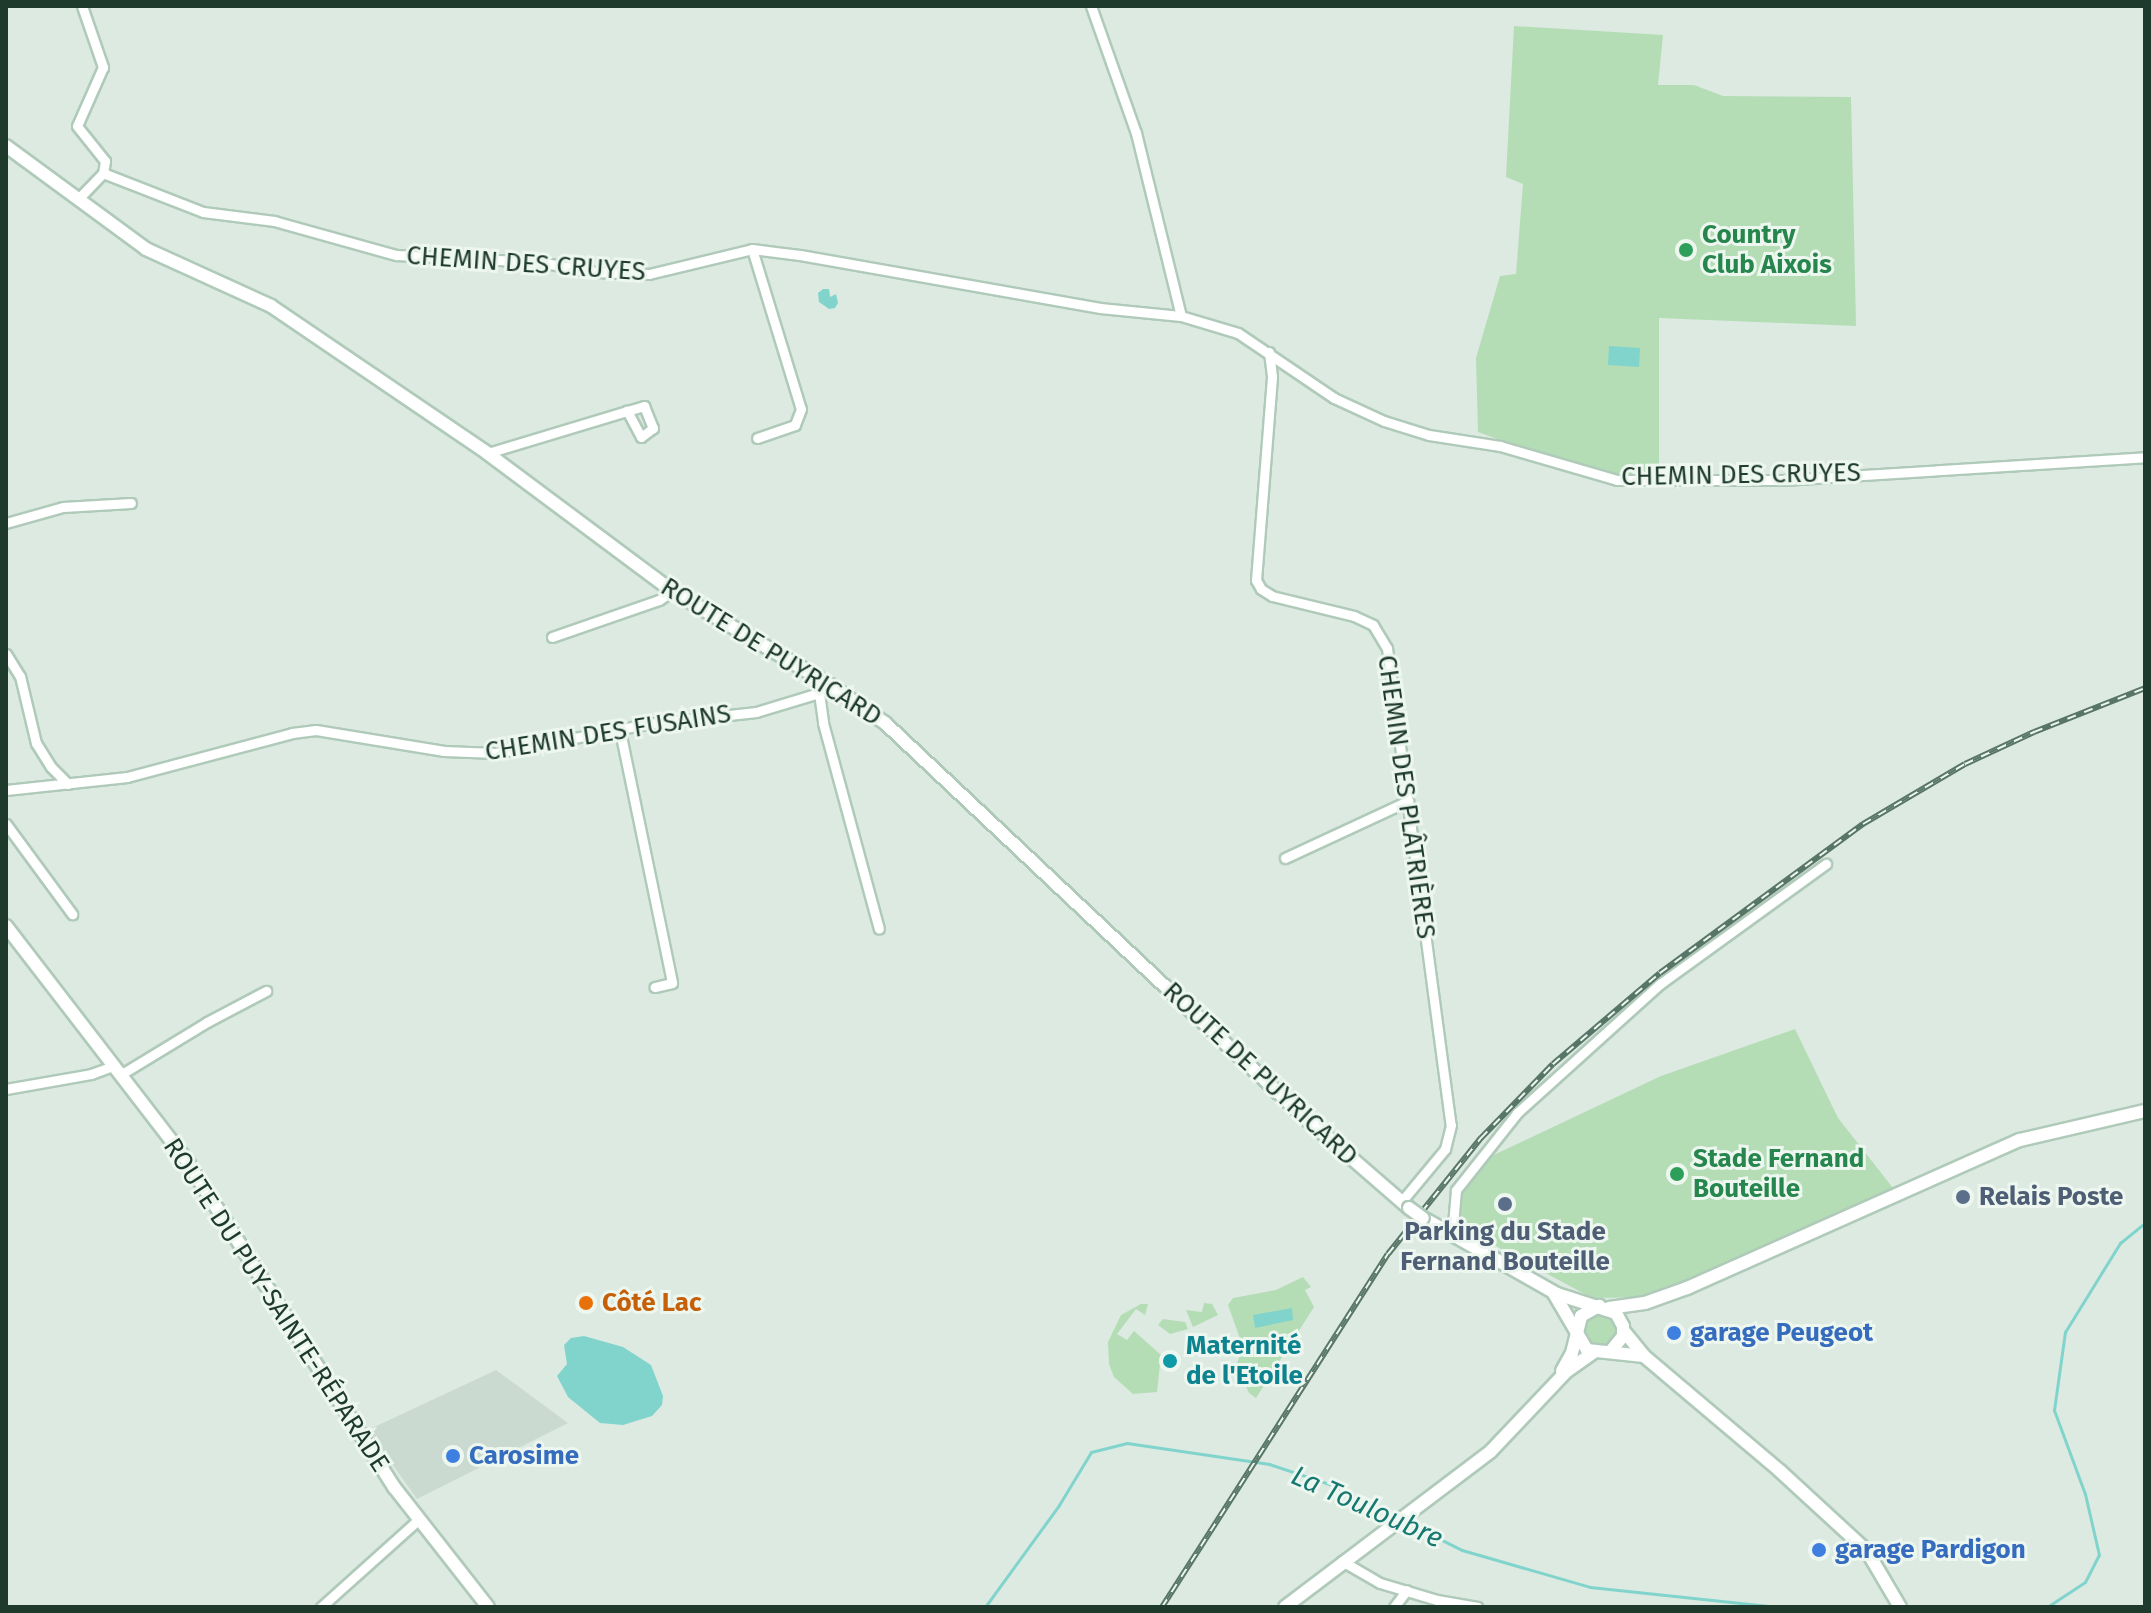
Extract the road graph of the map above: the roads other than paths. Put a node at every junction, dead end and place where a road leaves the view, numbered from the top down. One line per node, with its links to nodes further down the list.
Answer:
1 (82, 6): 4 (street)
2 (1091, 6): 7 (street)
3 (6, 146): 5 (main road, ROUTE DE PUYRICARD)
4 (103, 173): 5 (street); 6 (street, CHEMIN DES CRUYES)
5 (78, 199): 11 (main road, ROUTE DE PUYRICARD)
6 (752, 249): 7 (street, CHEMIN DES CRUYES); 10 (street)
7 (1181, 316): 8 (street)
8 (1269, 352): 12 (street, CHEMIN DES CRUYES); 22 (street, CHEMIN DES PLÂTRIÈRES)
9 (627, 411): 11 (street)
10 (757, 438)
11 (487, 453): 15 (main road, ROUTE DE PUYRICARD)
12 (2145, 457)
13 (131, 503): 14 (street)
14 (6, 523)
15 (672, 591): 16 (street); 18 (main road, ROUTE DE PUYRICARD)
16 (552, 637)
17 (6, 654): 20 (street)
18 (824, 689): 19 (street, CHEMIN DES FUSAINS); 28 (street); 34 (main road, ROUTE DE PUYRICARD)
19 (620, 731): 20 (street, CHEMIN DES FUSAINS); 29 (street)
20 (68, 784): 21 (street, CHEMIN DES FUSAINS)
21 (6, 790)
22 (1408, 801): 24 (street); 34 (street, CHEMIN DES PLÂTRIÈRES)
23 (6, 824): 26 (street)
24 (1285, 858)
25 (1826, 864): 35 (street)
26 (72, 914)
27 (6, 926): 31 (main road, ROUTE DU PUY-SAINTE-RÉPARADE)
28 (879, 929)
29 (654, 987)
30 (266, 991): 31 (street)
31 (117, 1070): 32 (street); 45 (main road, ROUTE DU PUY-SAINTE-RÉPARADE)
32 (6, 1089)
33 (2145, 1111): 37 (main road)
34 (1405, 1205): 35 (main road, ROUTE DE PUYRICARD, bridge)
35 (1452, 1236): 36 (main road, ROUTE DE PUYRICARD)
36 (1555, 1293): 38 (main road, ROUTE DE PUYRICARD); 40 (main road)
37 (1645, 1303): 38 (main road); 39 (main road)
38 (1604, 1307): 39 (main road); 40 (main road)
39 (1623, 1328): 41 (main road); 43 (main road)
40 (1576, 1331): 42 (main road); 44 (main road)
41 (1611, 1351): 42 (main road); 43 (main road)
42 (1593, 1353): 44 (main road)
43 (1644, 1356): 48 (main road)
44 (1551, 1387): 46 (main road)
45 (419, 1519): 49 (street); 50 (main road, ROUTE DU PUY-SAINTE-RÉPARADE)
46 (1342, 1561): 47 (street); 51 (main road)
47 (1407, 1590): 52 (street); 53 (street)
48 (1899, 1604)
49 (321, 1607)
50 (488, 1607)
51 (1285, 1607)
52 (1394, 1607)
53 (1477, 1607)

